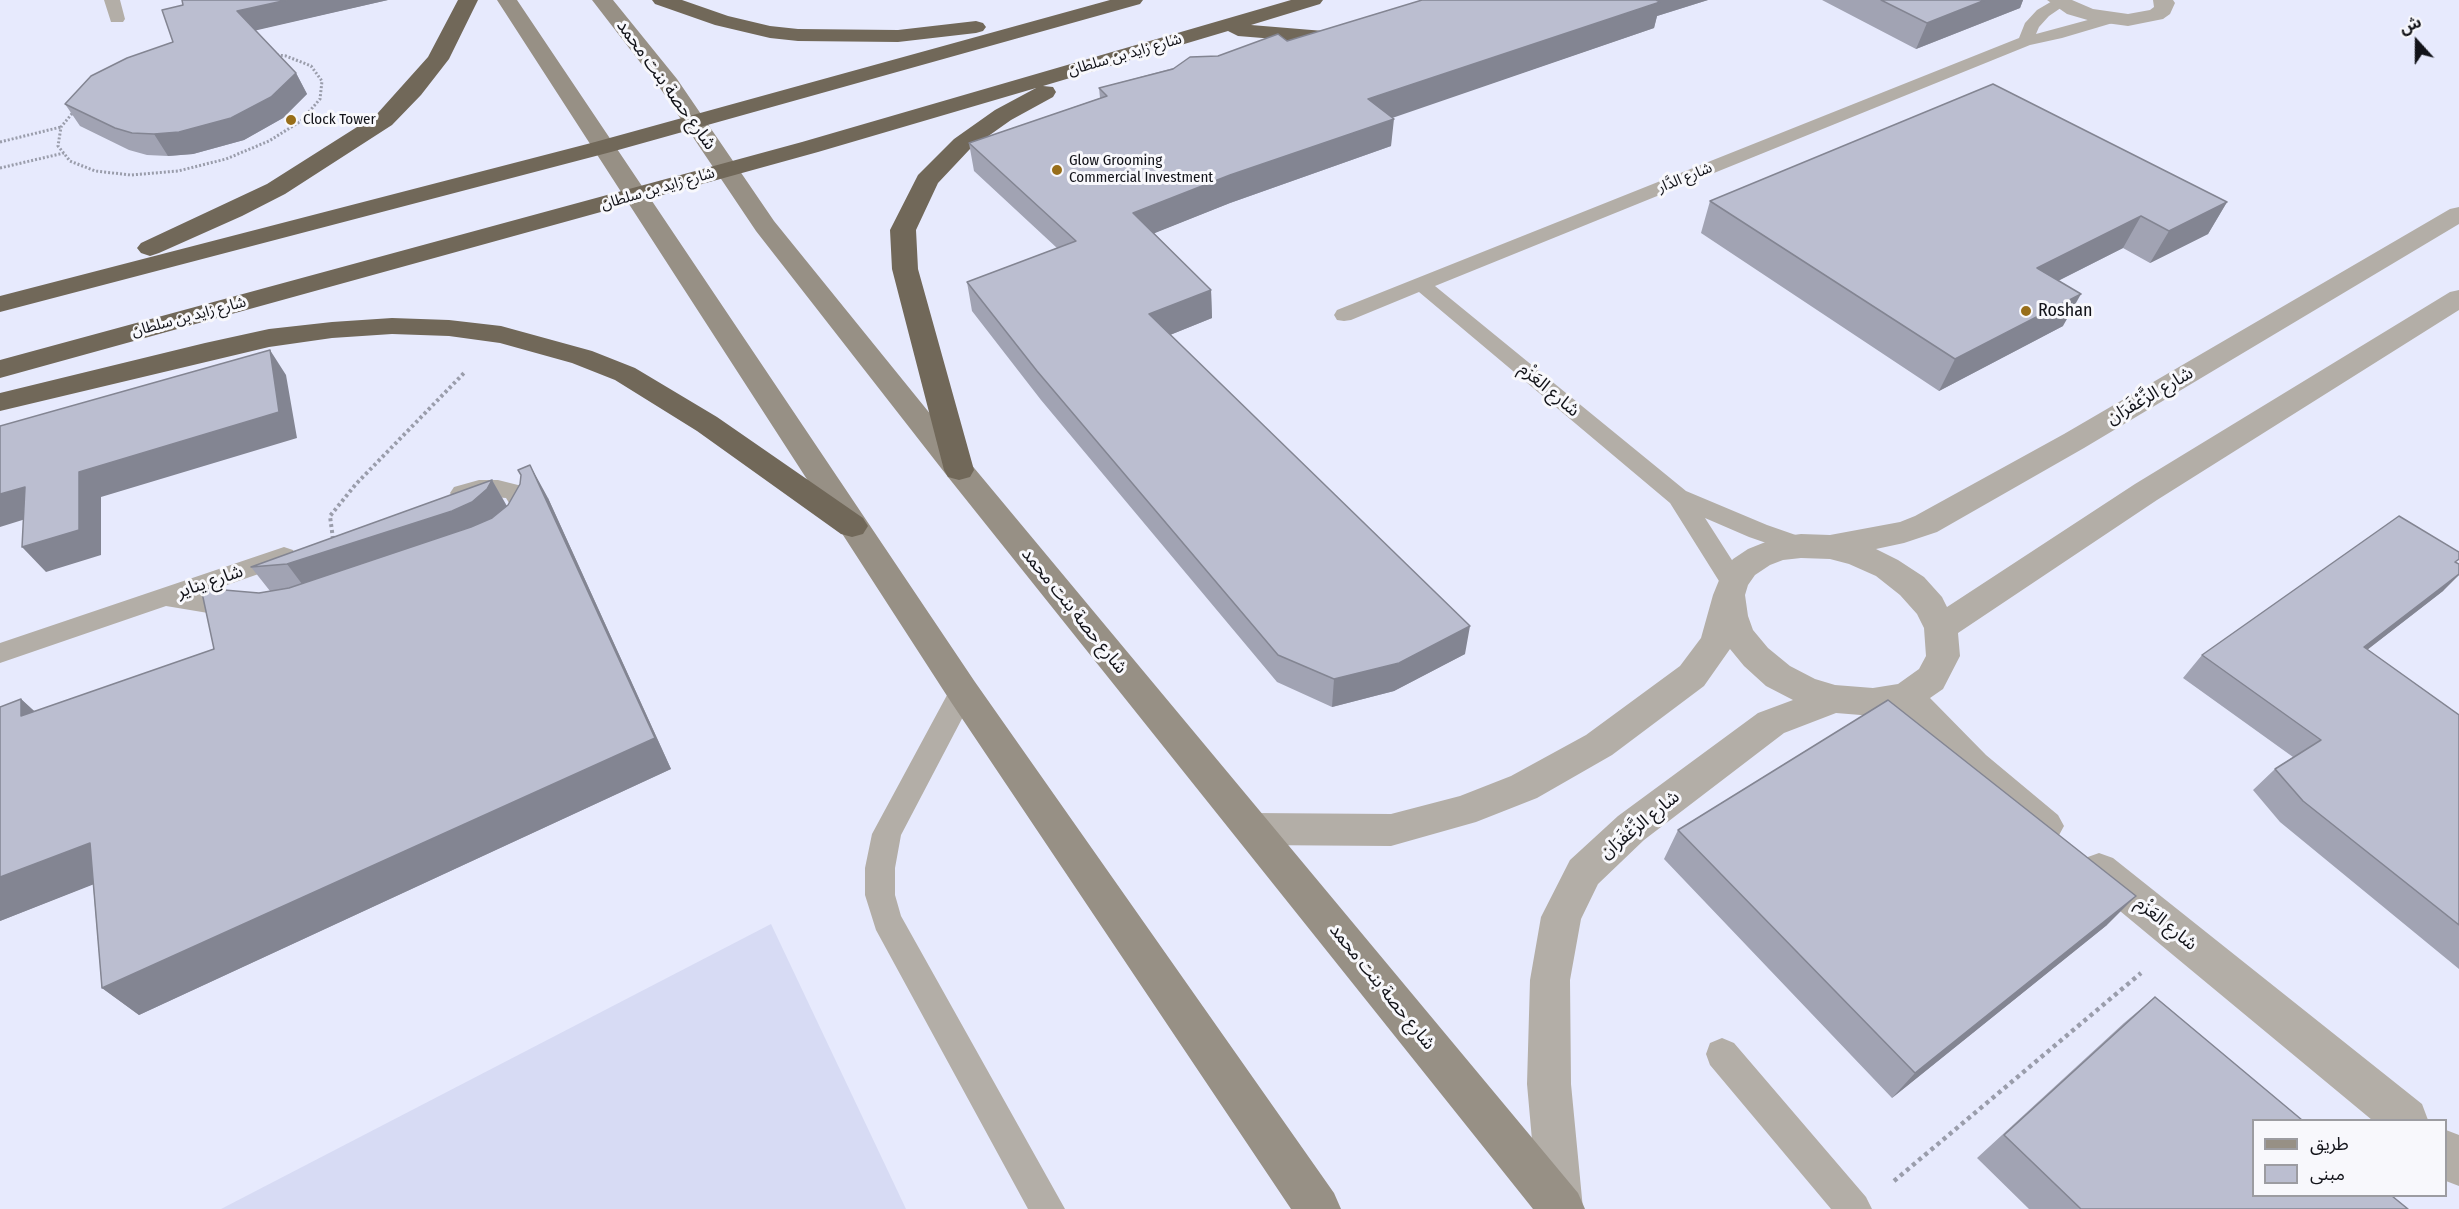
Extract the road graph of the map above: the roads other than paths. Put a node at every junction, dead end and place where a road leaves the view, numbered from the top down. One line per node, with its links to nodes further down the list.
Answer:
1 (112, 0): 11 (lane)
2 (468, 0): 24 (highway)
3 (507, 0): 19 (main road)
4 (602, 0): 18 (main road, شارع حصة بنت محمد)
5 (662, 0): 6 (highway)
6 (1091, 0)
7 (1133, 0): 18 (highway)
8 (1313, 0): 13 (highway, شارع زايد بن سلطان)
9 (2163, 0): 12 (street)
10 (2059, 1): 12 (street); 16 (lane)
11 (117, 19)
12 (2109, 19): 16 (lane, شارع الدَّار)
13 (1219, 29): 15 (highway); 17 (highway, شارع زايد بن سلطان)
14 (1357, 31): 15 (street)
15 (1336, 38)
16 (2026, 40): 23 (lane, شارع الدَّار)
17 (1096, 63): 20 (highway, شارع زايد بن سلطان); 30 (highway)
18 (695, 122): 19 (highway); 20 (main road, شارع حصة بنت محمد)
19 (603, 147): 21 (main road); 24 (highway)
20 (727, 170): 21 (highway, شارع زايد بن سلطان); 30 (main road, شارع حصة بنت محمد)
21 (635, 195): 28 (highway, شارع زايد بن سلطان); 33 (main road)
22 (2459, 214): 36 (street, شارع الزَّعْفَرَان)
23 (1421, 284): 27 (lane, شارع الدَّار); 31 (lane, شارع العَزْم)
24 (37, 294): 26 (highway)
25 (2459, 298): 40 (street)
26 (0, 304)
27 (1344, 315)
28 (0, 369)
29 (0, 402): 33 (highway)
30 (959, 470): 45 (main road, شارع حصة بنت محمد)
31 (1678, 497): 36 (lane, شارع العَزْم); 37 (lane, شارع العَزْم)
32 (437, 502): 35 (lane)
33 (852, 526): 42 (main road)
34 (333, 538): 38 (lane, شارع يناير)
35 (501, 542)
36 (1815, 547): 37 (street); 40 (street)
37 (1731, 589): 44 (street); 45 (street)
38 (167, 597): 39 (lane, شارع يناير); 41 (lane, شارع يناير)
39 (261, 610)
40 (1941, 628): 43 (street)
41 (0, 653)
42 (963, 692): 51 (lane); 52 (main road)
43 (1907, 696): 44 (street); 47 (street, شارع العَزْم)
44 (1835, 699): 50 (street, شارع الزَّعْفَرَان)
45 (1253, 829): 50 (main road, شارع حصة بنت محمد)
46 (1722, 1054): 53 (lane)
47 (2405, 1119)
48 (2447, 1154): 49 (street)
49 (2459, 1164)
50 (1562, 1208)
51 (1047, 1209)
52 (1318, 1209)
53 (1854, 1209)

